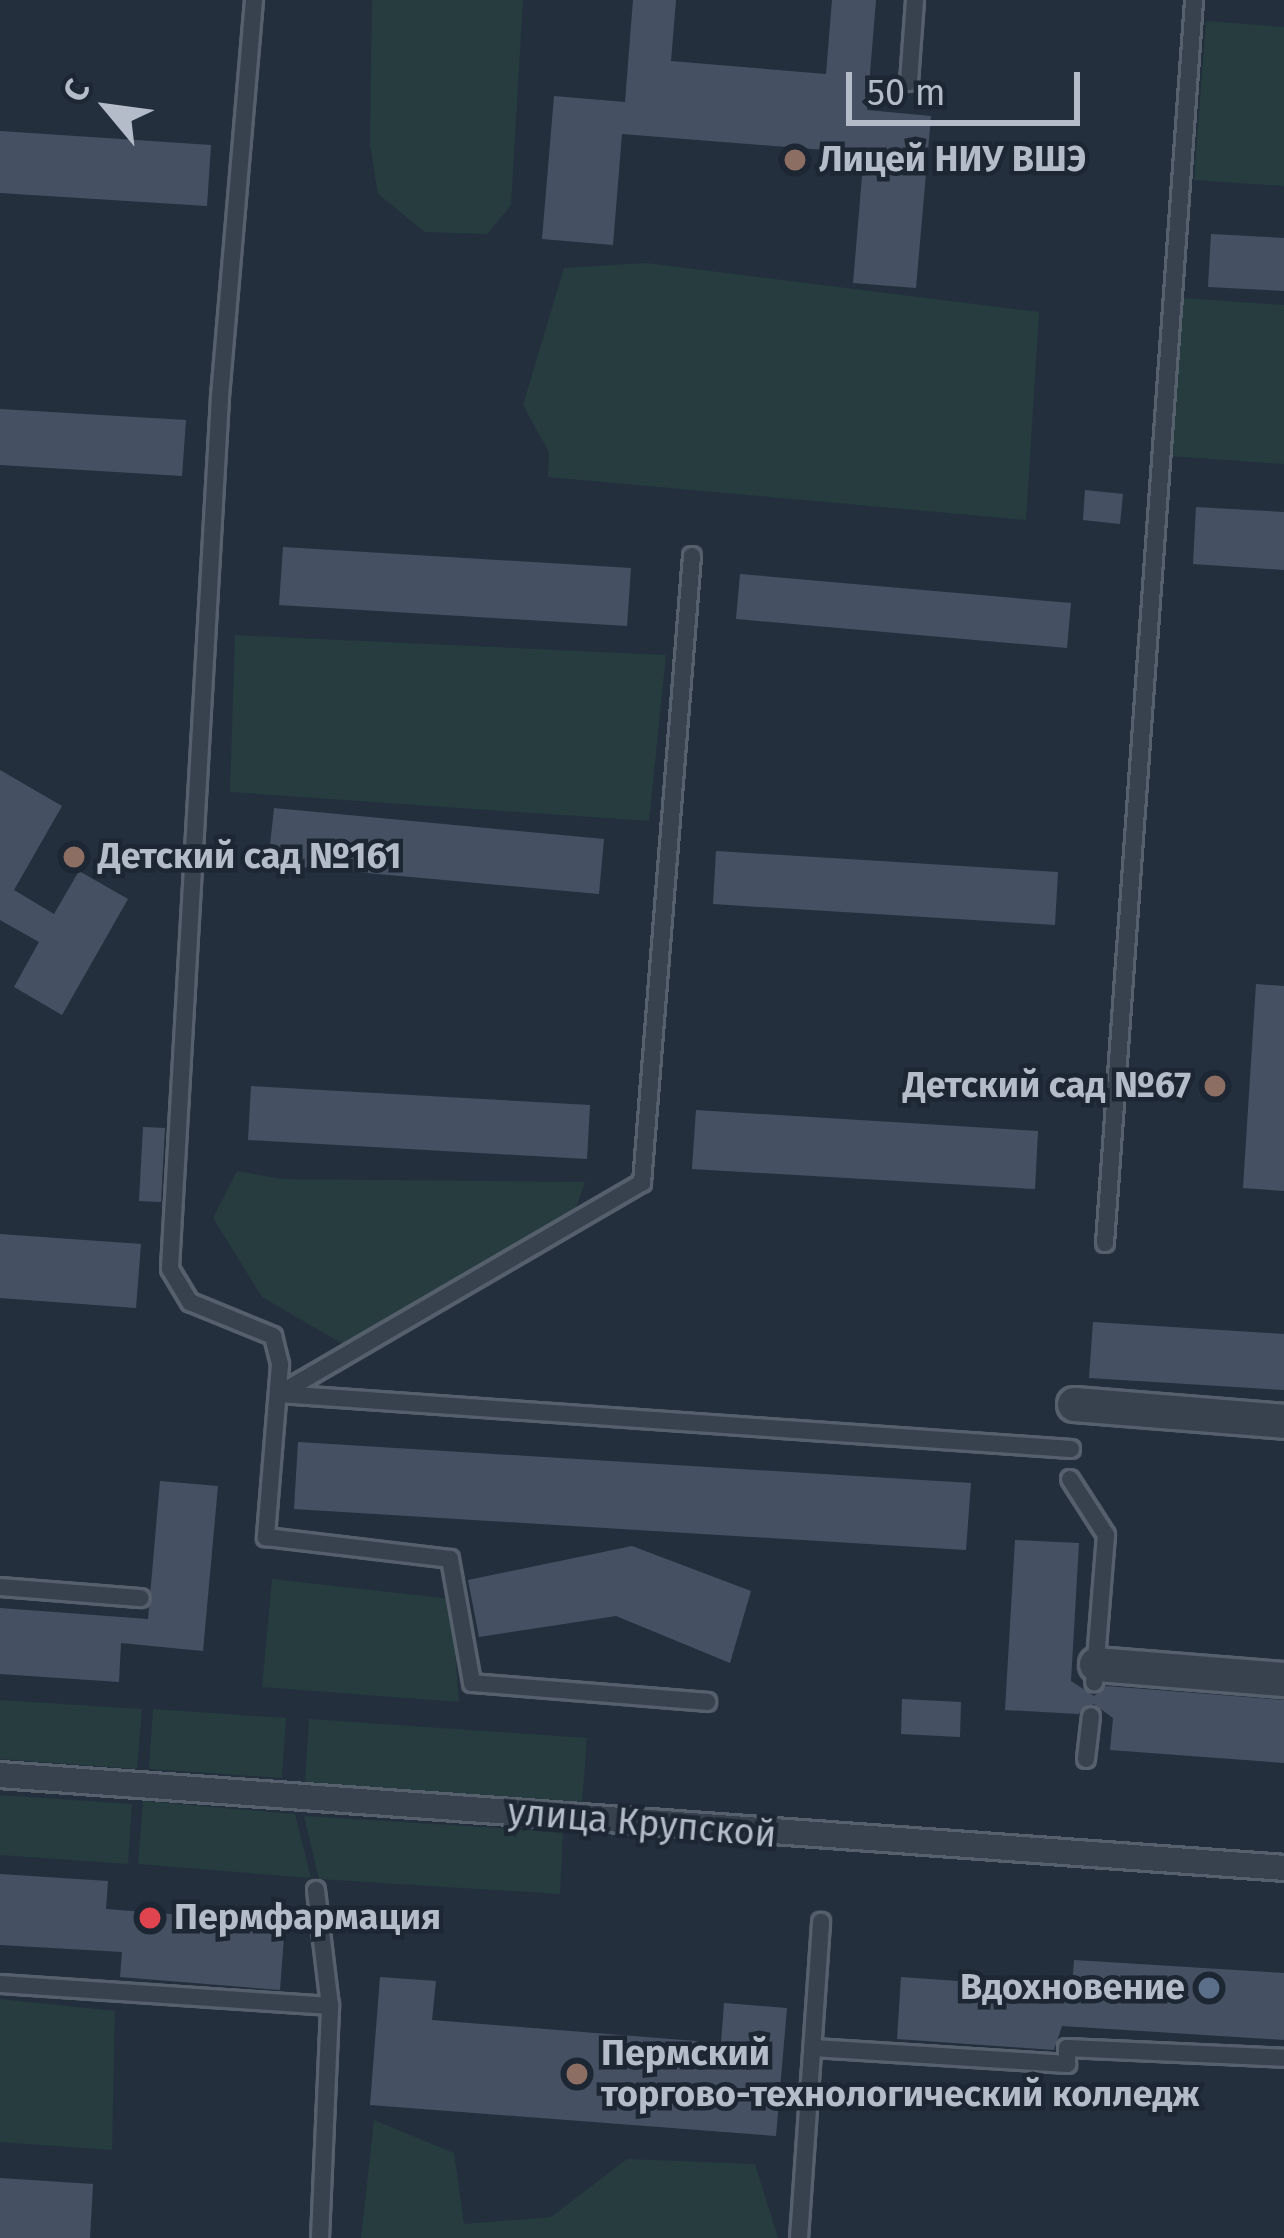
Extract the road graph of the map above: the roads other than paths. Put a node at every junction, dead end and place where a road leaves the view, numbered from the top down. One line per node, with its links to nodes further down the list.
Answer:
1 (254, 0): 7 (lane)
2 (915, 0): 4 (lane)
3 (1194, 0): 6 (lane)
4 (909, 82)
5 (692, 556): 7 (lane)
6 (1106, 1243)
7 (279, 1394): 10 (lane); 16 (lane)
8 (1074, 1404): 9 (street)
9 (1284, 1420)
10 (1071, 1449)
11 (1070, 1480): 14 (lane)
12 (0, 1587): 13 (lane)
13 (141, 1598)
14 (1095, 1674): 15 (street)
15 (1284, 1679)
16 (707, 1702)
17 (1091, 1716): 18 (lane)
18 (1086, 1759)
19 (0, 1775): 20 (street, улица Крупской)
20 (1284, 1868)
21 (316, 1890): 24 (lane)
22 (821, 1922): 25 (lane)
23 (0, 1984): 24 (lane)
24 (330, 2006): 27 (lane)
25 (814, 2048): 26 (lane); 28 (lane)
26 (1284, 2058)
27 (320, 2238)
28 (800, 2238)

